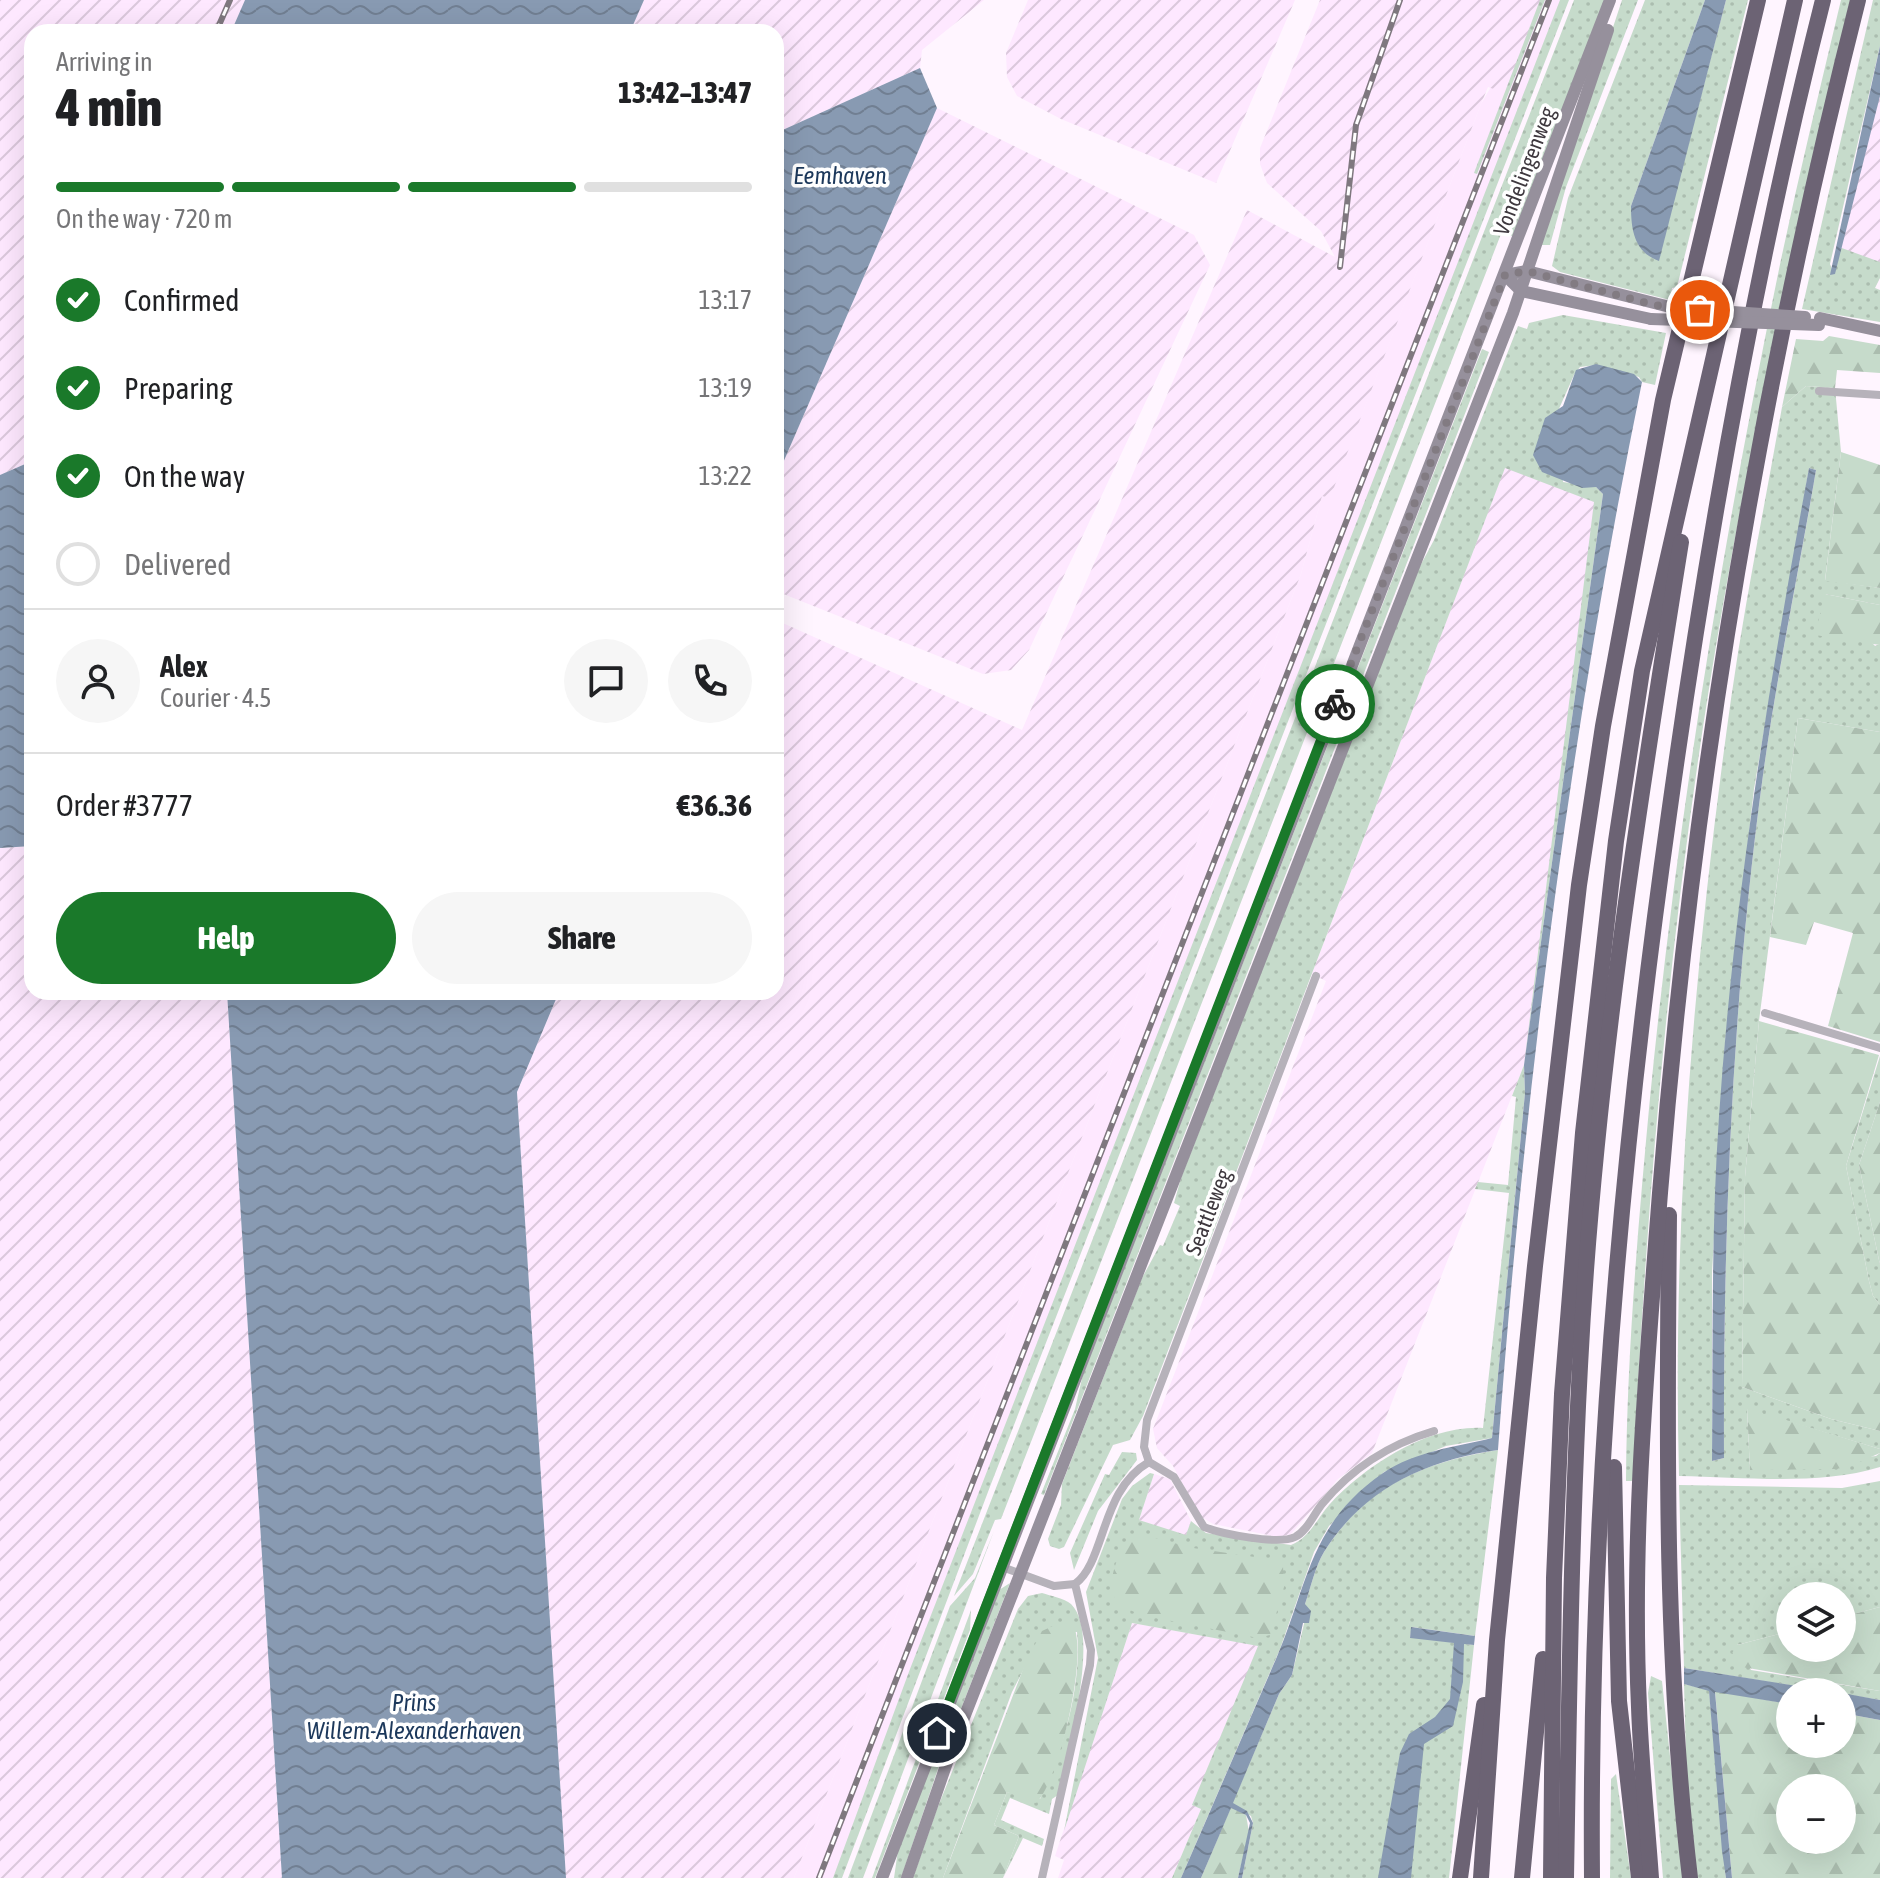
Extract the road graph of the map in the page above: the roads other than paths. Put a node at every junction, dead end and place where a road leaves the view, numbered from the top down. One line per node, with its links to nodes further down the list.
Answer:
1 (1610, 0): 9 (main road, Vondelingenweg)
2 (1618, 0): 7 (main road, Vondelingenweg)
3 (1758, 0): 29 (highway)
4 (1795, 0): 15 (highway)
5 (1823, 0): 22 (highway)
6 (1858, 0): 21 (highway)
7 (1534, 248): 8 (main road, Vondelingenweg); 10 (main road)
8 (1527, 271): 9 (main road); 10 (main road); 11 (main road, Vondelingenweg)
9 (1505, 275): 11 (main road); 25 (main road, Vondelingenweg)
10 (1553, 279): 12 (main road)
11 (1521, 291): 12 (main road); 26 (main road, Vondelingenweg)
12 (1653, 312): 13 (main road, bridge); 13 (main road, bridge)
13 (1819, 322): 14 (main road)
14 (1880, 331)
15 (1707, 385): 27 (highway); 37 (highway)
16 (1819, 391): 17 (street)
17 (1880, 395)
18 (1316, 976): 24 (street, Seattleweg)
19 (1765, 1013): 20 (street)
20 (1880, 1048)
21 (1670, 1074): 40 (highway); 41 (highway)
22 (1615, 1290): 38 (highway); 39 (highway)
23 (1434, 1431): 24 (street)
24 (1149, 1462): 28 (street)
25 (1002, 1567): 26 (street); 30 (main road, Vondelingenweg)
26 (1020, 1574): 28 (street); 31 (main road, Vondelingenweg)
27 (1554, 1578): 35 (highway); 36 (highway)
28 (1075, 1584): 32 (street)
29 (1496, 1650): 33 (highway); 34 (highway)
30 (882, 1878)
31 (907, 1878)
32 (1042, 1878)
33 (1460, 1878)
34 (1481, 1878)
35 (1522, 1878)
36 (1551, 1878)
37 (1566, 1878)
38 (1592, 1878)
39 (1639, 1878)
40 (1651, 1878)
41 (1690, 1878)

